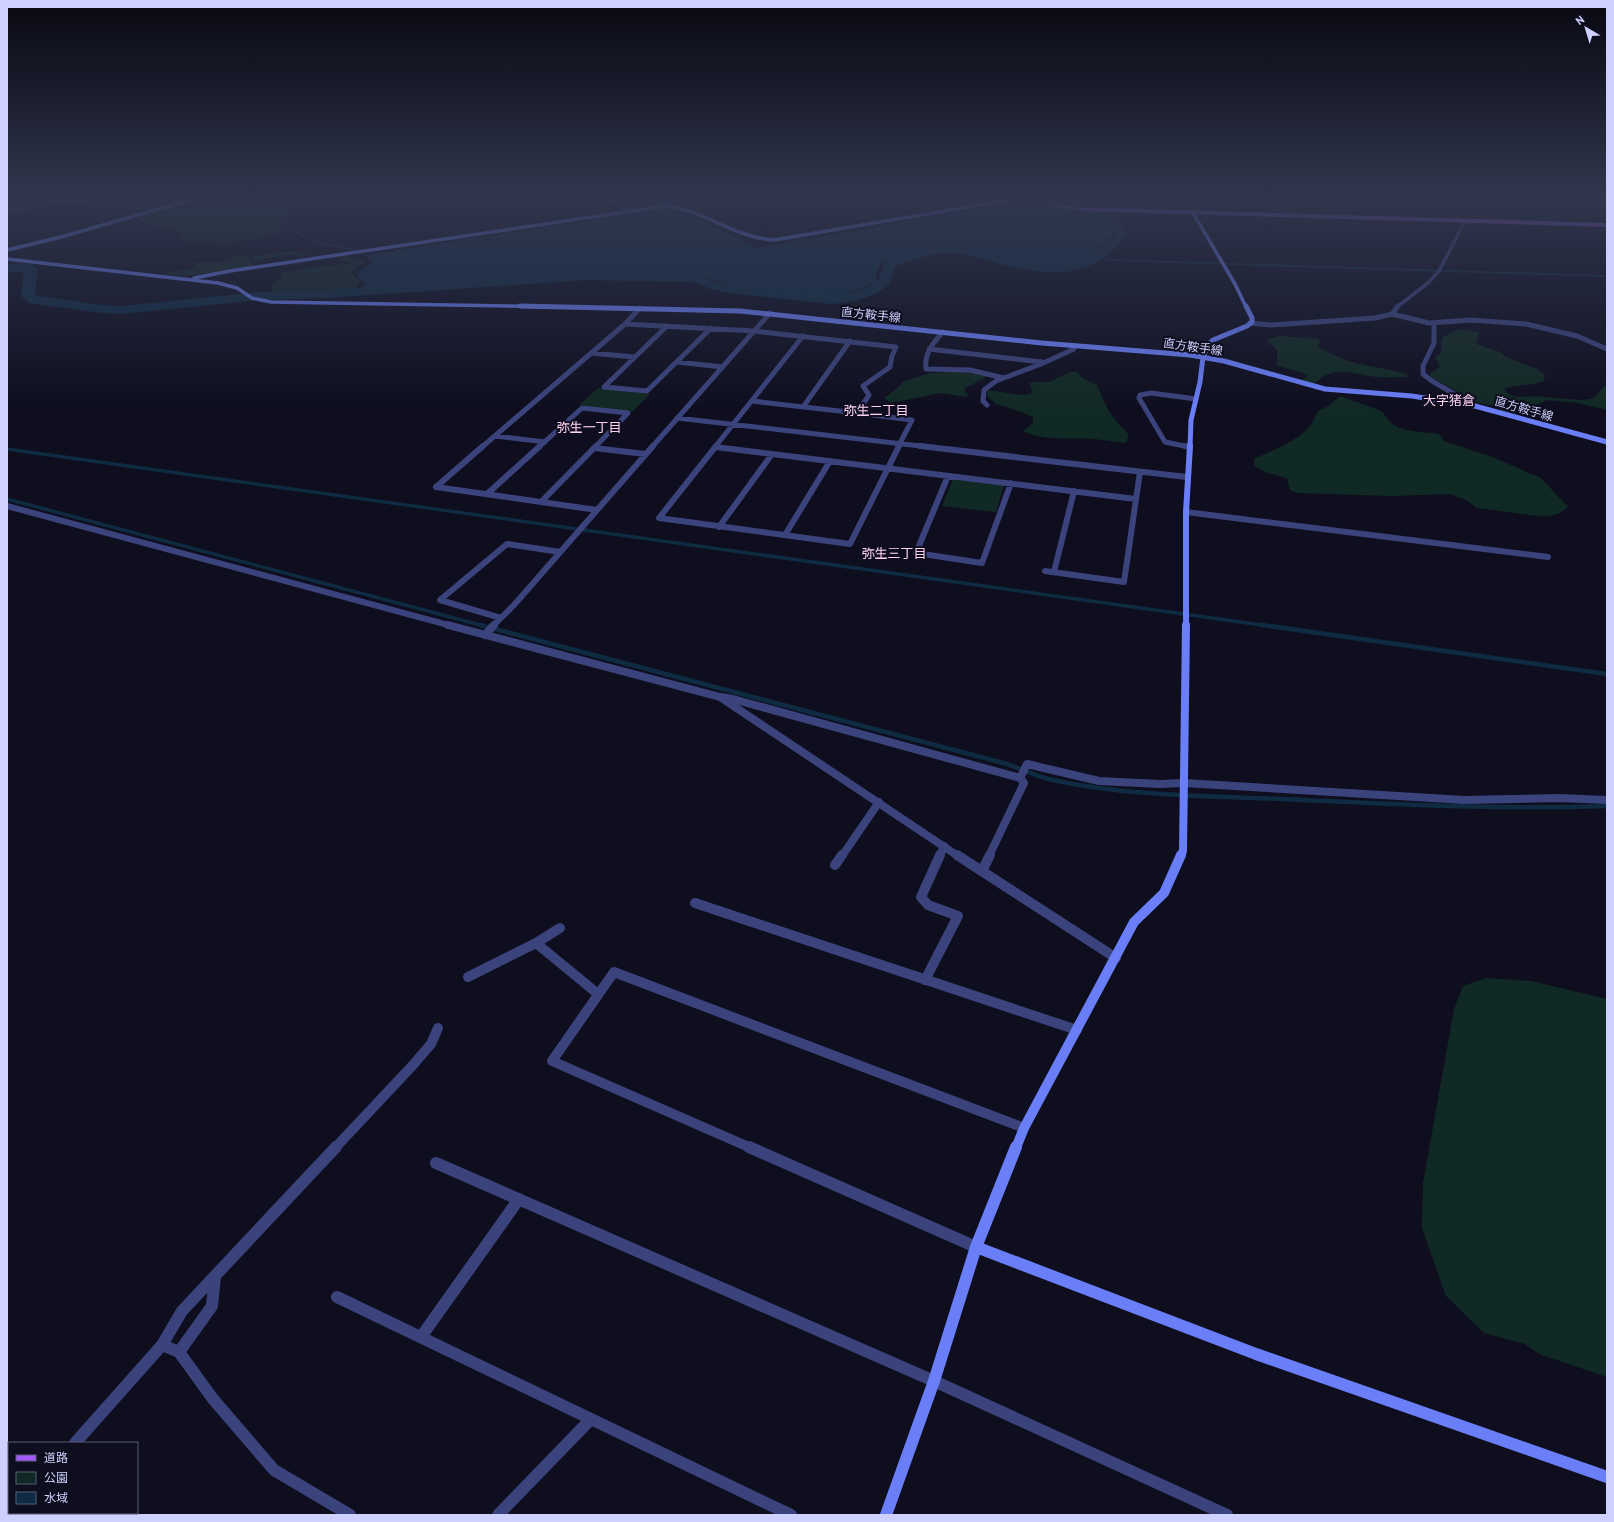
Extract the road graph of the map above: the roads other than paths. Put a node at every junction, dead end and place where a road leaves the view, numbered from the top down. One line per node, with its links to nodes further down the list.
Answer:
1 (75, 267): 5 (street, 直方鞍手線)
2 (257, 267): 5 (street)
3 (1224, 267): 9 (street)
4 (1442, 267): 8 (street)
5 (190, 279): 6 (street, 直方鞍手線)
6 (640, 308): 7 (street, 直方鞍手線); 11 (street)
7 (770, 313): 14 (street); 15 (street, 直方鞍手線)
8 (1392, 314): 9 (street); 10 (street)
9 (1250, 323): 23 (street)
10 (1434, 323): 20 (street); 31 (street)
11 (625, 324): 12 (street); 21 (street)
12 (667, 326): 13 (street); 22 (street)
13 (711, 328): 14 (street); 24 (street)
14 (754, 331): 16 (street); 26 (street)
15 (943, 332): 18 (street, 直方鞍手線); 19 (street)
16 (803, 336): 17 (street); 29 (street)
17 (850, 341): 32 (street); 33 (street)
18 (1074, 346): 23 (street, 直方鞍手線); 25 (street)
19 (929, 349): 25 (street); 27 (street)
20 (1607, 349)
21 (591, 353): 22 (street); 36 (street)
22 (634, 357): 24 (street)
23 (1203, 357): 28 (street); 31 (street, 直方鞍手線)
24 (676, 362): 26 (street)
25 (1044, 362): 27 (street)
26 (723, 367): 34 (street)
27 (1004, 378): 30 (street)
28 (1196, 399): 41 (street); 41 (street)
29 (752, 401): 32 (street); 35 (street)
30 (987, 405)
31 (1475, 406): 38 (street, 直方鞍手線)
32 (803, 407): 33 (street)
33 (857, 413): 39 (street)
34 (677, 418): 35 (street); 43 (street)
35 (733, 424): 39 (street); 40 (street)
36 (495, 436): 37 (street); 52 (street)
37 (545, 442): 42 (street); 52 (street)
38 (1607, 442)
39 (900, 443): 46 (street); 47 (street)
40 (715, 447): 44 (street); 58 (street)
41 (1189, 447): 49 (street)
42 (594, 448): 43 (street); 54 (street)
43 (645, 454): 56 (street)
44 (772, 454): 45 (street); 58 (street)
45 (830, 461): 46 (street); 59 (street)
46 (888, 468): 48 (street); 59 (street)
47 (1140, 472): 49 (street); 53 (street)
48 (948, 476): 50 (street); 50 (street)
49 (1187, 477): 57 (street)
50 (1011, 483): 51 (street)
51 (1074, 491): 53 (street); 63 (street)
52 (487, 494): 54 (street)
53 (1136, 499): 63 (street)
54 (541, 502): 56 (street)
55 (7, 506): 65 (street)
56 (597, 510): 60 (street)
57 (1186, 512): 61 (street); 68 (street)
58 (719, 526): 59 (street)
59 (785, 535)
60 (560, 552): 64 (street); 64 (street)
61 (1548, 557)
62 (1045, 571): 63 (street)
63 (1054, 572)
64 (501, 618): 65 (street)
65 (486, 635): 66 (street)
66 (720, 697): 67 (street); 70 (street)
67 (1020, 778): 68 (street); 73 (street)
68 (1184, 783): 69 (street); 77 (street)
69 (1607, 800)
70 (879, 802): 71 (street); 72 (street)
71 (944, 846): 73 (street); 79 (street)
72 (836, 865)
73 (982, 871): 77 (street)
74 (695, 903): 79 (street)
75 (560, 928): 76 (street)
76 (536, 943): 78 (street); 80 (street)
77 (1116, 958): 82 (street)
78 (468, 977)
79 (925, 980): 82 (street)
80 (598, 994): 83 (street); 86 (street)
81 (438, 1028): 87 (street)
82 (1077, 1030): 83 (street)
83 (1024, 1128): 86 (street)
84 (436, 1163): 85 (street)
85 (519, 1199): 89 (street); 92 (street)
86 (976, 1247): 92 (street); 95 (street)
87 (215, 1277): 90 (street); 91 (street)
88 (337, 1297): 89 (street)
89 (421, 1337): 93 (street)
90 (162, 1344): 91 (street); 94 (street)
91 (179, 1352): 96 (street)
92 (934, 1381): 99 (street); 100 (street)
93 (591, 1419): 97 (street); 98 (street)
94 (76, 1442)
95 (1607, 1477)
96 (350, 1515)
97 (498, 1515)
98 (791, 1515)
99 (886, 1515)
100 (1227, 1515)

